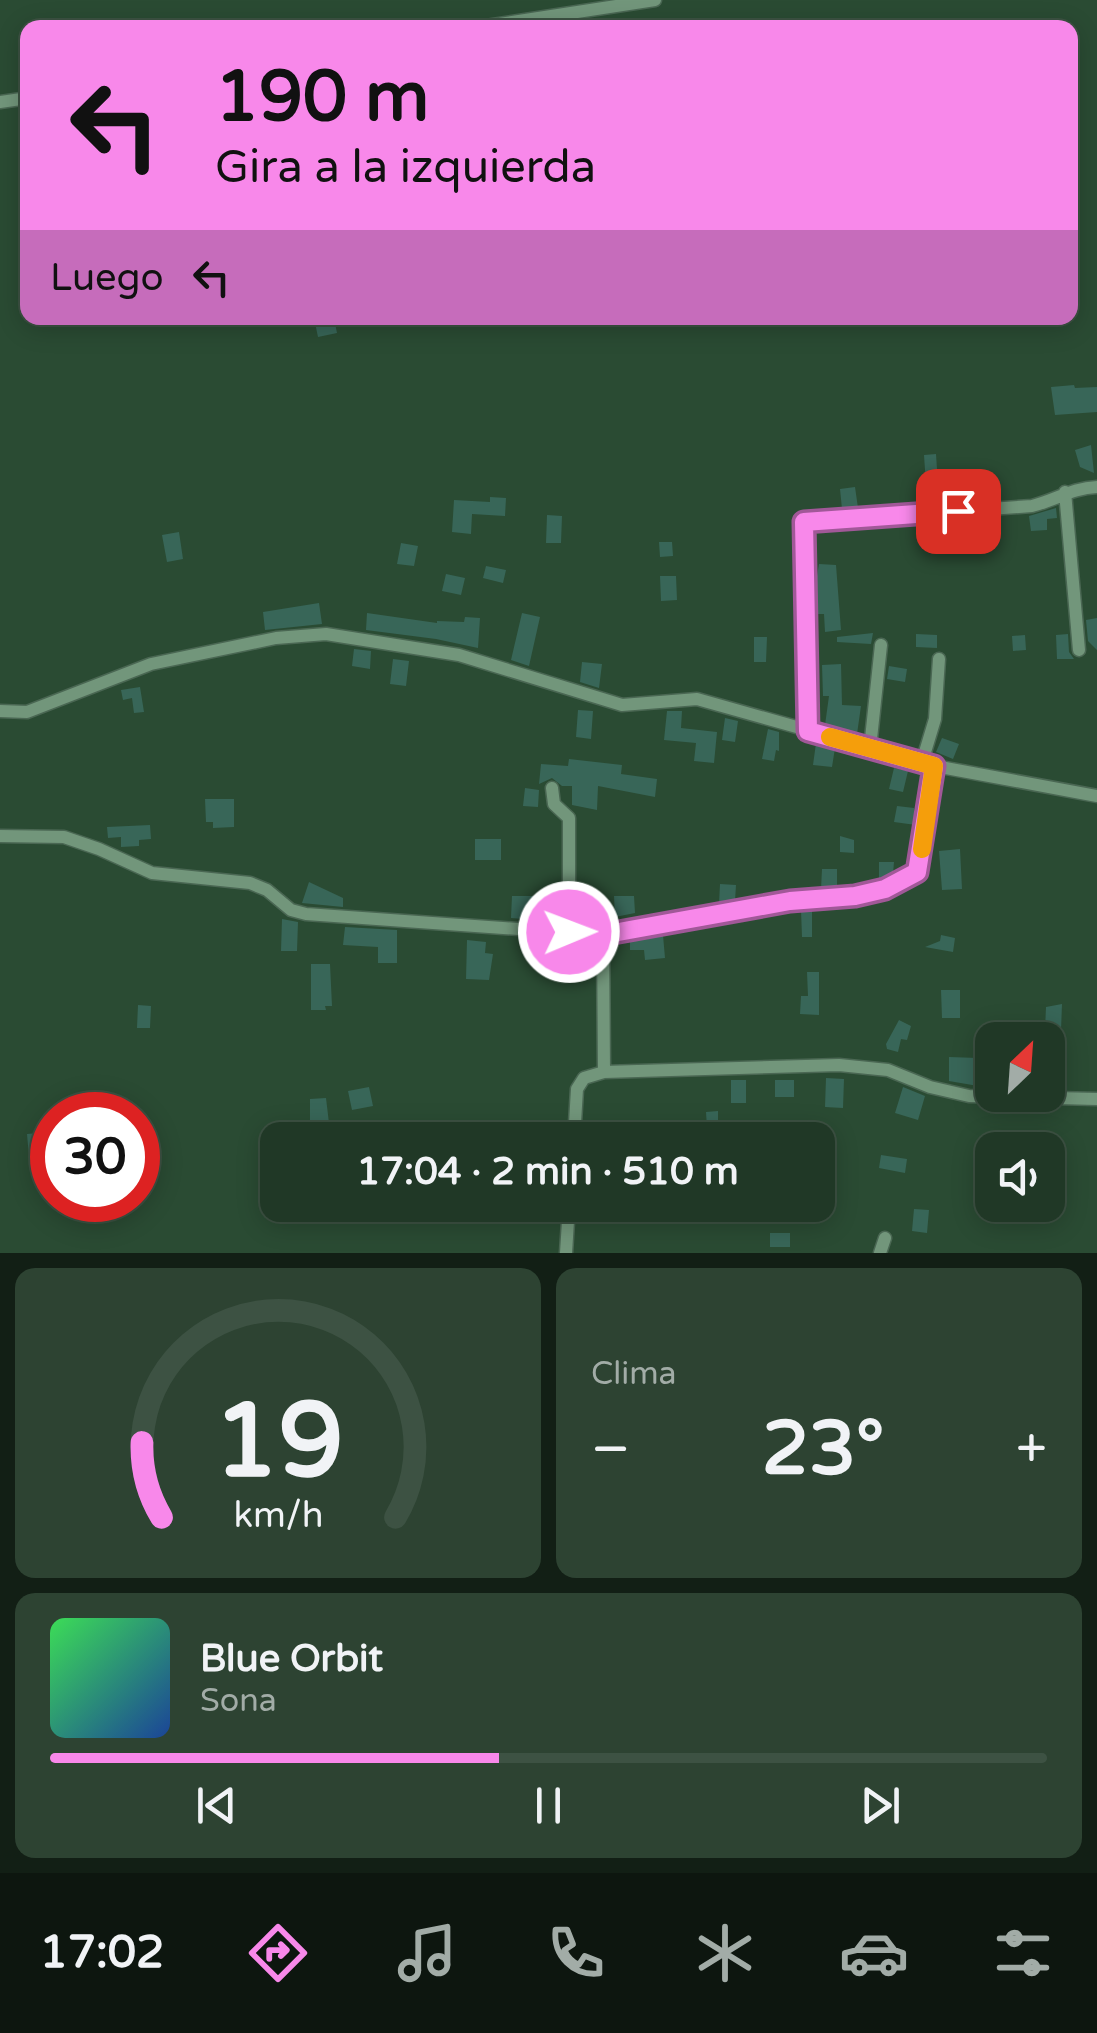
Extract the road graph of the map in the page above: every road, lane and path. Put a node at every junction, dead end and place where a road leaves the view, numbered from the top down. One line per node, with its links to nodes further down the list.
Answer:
1 (655, 0): 2 (street)
2 (526, 20)
3 (1097, 487): 4 (street)
4 (1065, 492): 6 (street); 9 (street)
5 (881, 645): 10 (street)
6 (1079, 650)
7 (940, 659): 11 (street)
8 (0, 711): 9 (street)
9 (808, 731): 10 (street)
10 (870, 748): 11 (street)
11 (928, 764): 13 (street); 16 (street)
12 (552, 788): 15 (street)
13 (1097, 796)
14 (0, 836): 15 (street)
15 (569, 932): 16 (street)
16 (602, 935): 17 (street)
17 (604, 1072): 18 (street); 19 (street)
18 (1097, 1099)
19 (575, 1122)
20 (568, 1222): 22 (street)
21 (885, 1238): 23 (street)
22 (566, 1253)
23 (880, 1253)

